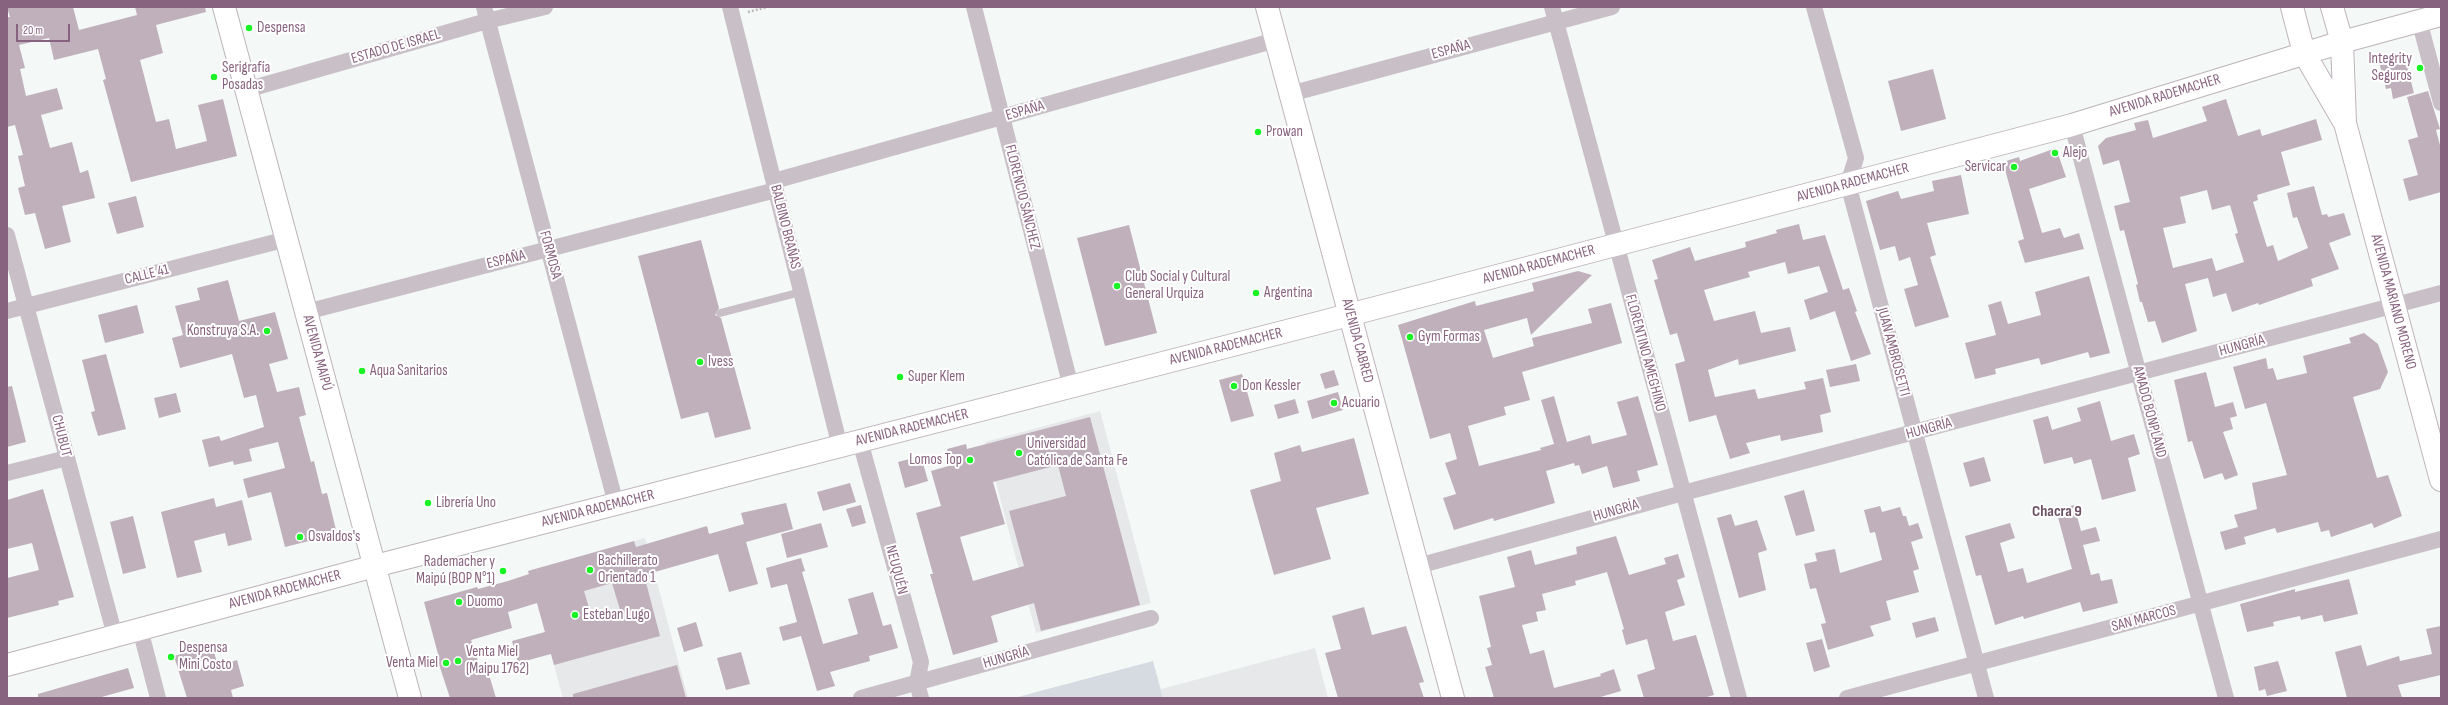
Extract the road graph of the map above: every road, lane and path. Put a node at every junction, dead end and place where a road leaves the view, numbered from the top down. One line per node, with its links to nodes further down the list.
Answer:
1 (224, 7): 17 (main road, AVENIDA MAIPÚ)
2 (545, 7): 10 (street, ESTADO DE ISRAEL)
3 (730, 7): 24 (street, BALBINO BRAÑAS)
4 (974, 7): 20 (street, FLORENCIO SÁNCHEZ)
5 (1267, 7): 14 (main road, AVENIDA CABRED)
6 (1612, 7): 11 (street, ESPAÑA)
7 (1814, 7): 23 (street)
8 (2292, 7): 16 (main road)
9 (2332, 7): 15 (main road)
10 (486, 14): 17 (street, ESTADO DE ISRAEL); 28 (street, FORMOSA)
11 (1554, 14): 18 (street, ESPAÑA); 27 (street, FLORENTINO AMEGHINO)
12 (2441, 15): 13 (main road, AVENIDA RADEMACHER)
13 (2419, 20): 15 (main road, AVENIDA RADEMACHER); 19 (street)
14 (1276, 40): 18 (main road, AVENIDA CABRED); 20 (street, ESPAÑA)
15 (2342, 42): 16 (main road, AVENIDA RADEMACHER); 21 (main road)
16 (2304, 53): 21 (main road); 22 (main road, AVENIDA RADEMACHER)
17 (246, 90): 26 (main road, AVENIDA MAIPÚ)
18 (1290, 94): 36 (main road, AVENIDA CABRED)
19 (2441, 103)
20 (1002, 117): 24 (street, ESPAÑA); 38 (street, FLORENCIO SÁNCHEZ)
21 (2345, 123): 31 (main road, AVENIDA MARIANO MORENO)
22 (2072, 125): 23 (main road, AVENIDA RADEMACHER); 37 (street, AMADO BONPLAND)
23 (1848, 184): 27 (main road, AVENIDA RADEMACHER); 39 (street, JUAN AMBROSETTI)
24 (775, 186): 28 (street, ESPAÑA); 29 (street, BALBINO BRAÑAS)
25 (7, 235): 32 (street, CHUBUT)
26 (287, 239): 32 (street, CALLE 41); 34 (main road, AVENIDA MAIPÚ)
27 (1616, 245): 36 (main road, AVENIDA RADEMACHER); 44 (street, FLORENTINO AMEGHINO)
28 (548, 249): 34 (street, ESPAÑA); 45 (street, FORMOSA)
29 (801, 292): 35 (lane); 40 (street, BALBINO BRAÑAS)
30 (2441, 293): 31 (street, HUNGRÍA)
31 (2394, 305): 37 (street, HUNGRÍA); 43 (main road, AVENIDA MARIANO MORENO)
32 (28, 306): 33 (street, CALLE 41); 41 (street, CHUBUT)
33 (7, 311)
34 (306, 312): 47 (main road, AVENIDA MAIPÚ)
35 (720, 313)
36 (1350, 315): 38 (main road, AVENIDA RADEMACHER); 48 (main road, AVENIDA CABRED)
37 (2138, 374): 39 (street, HUNGRÍA); 49 (street, AMADO BONPLAND)
38 (1070, 387): 40 (main road, AVENIDA RADEMACHER)
39 (1915, 433): 44 (street, HUNGRÍA); 53 (street, JUAN AMBROSETTI)
40 (850, 444): 45 (main road, AVENIDA RADEMACHER); 55 (street, NEUQUÉN)
41 (66, 458): 42 (street); 52 (street, CHUBUT)
42 (7, 473)
43 (2441, 480)
44 (1683, 493): 48 (street, HUNGRÍA); 60 (street, FLORENTINO AMEGHINO)
45 (616, 504): 47 (main road, AVENIDA RADEMACHER)
46 (2441, 539): 49 (street, SAN MARCOS)
47 (375, 566): 51 (main road, AVENIDA RADEMACHER); 57 (main road, AVENIDA MAIPÚ)
48 (1418, 566): 59 (main road, AVENIDA CABRED)
49 (2200, 604): 53 (street, SAN MARCOS); 63 (street, AMADO BONPLAND)
50 (1151, 618): 55 (street, HUNGRÍA)
51 (140, 630): 52 (main road, AVENIDA RADEMACHER); 56 (street)
52 (115, 636): 54 (main road, AVENIDA RADEMACHER)
53 (1977, 663): 61 (street, SAN MARCOS); 62 (street, JUAN AMBROSETTI)
54 (7, 665)
55 (919, 690): 58 (street, HUNGRÍA)
56 (158, 698)
57 (410, 698)
58 (861, 698)
59 (1453, 698)
60 (1739, 698)
61 (1846, 698)
62 (1986, 698)
63 (2226, 698)

